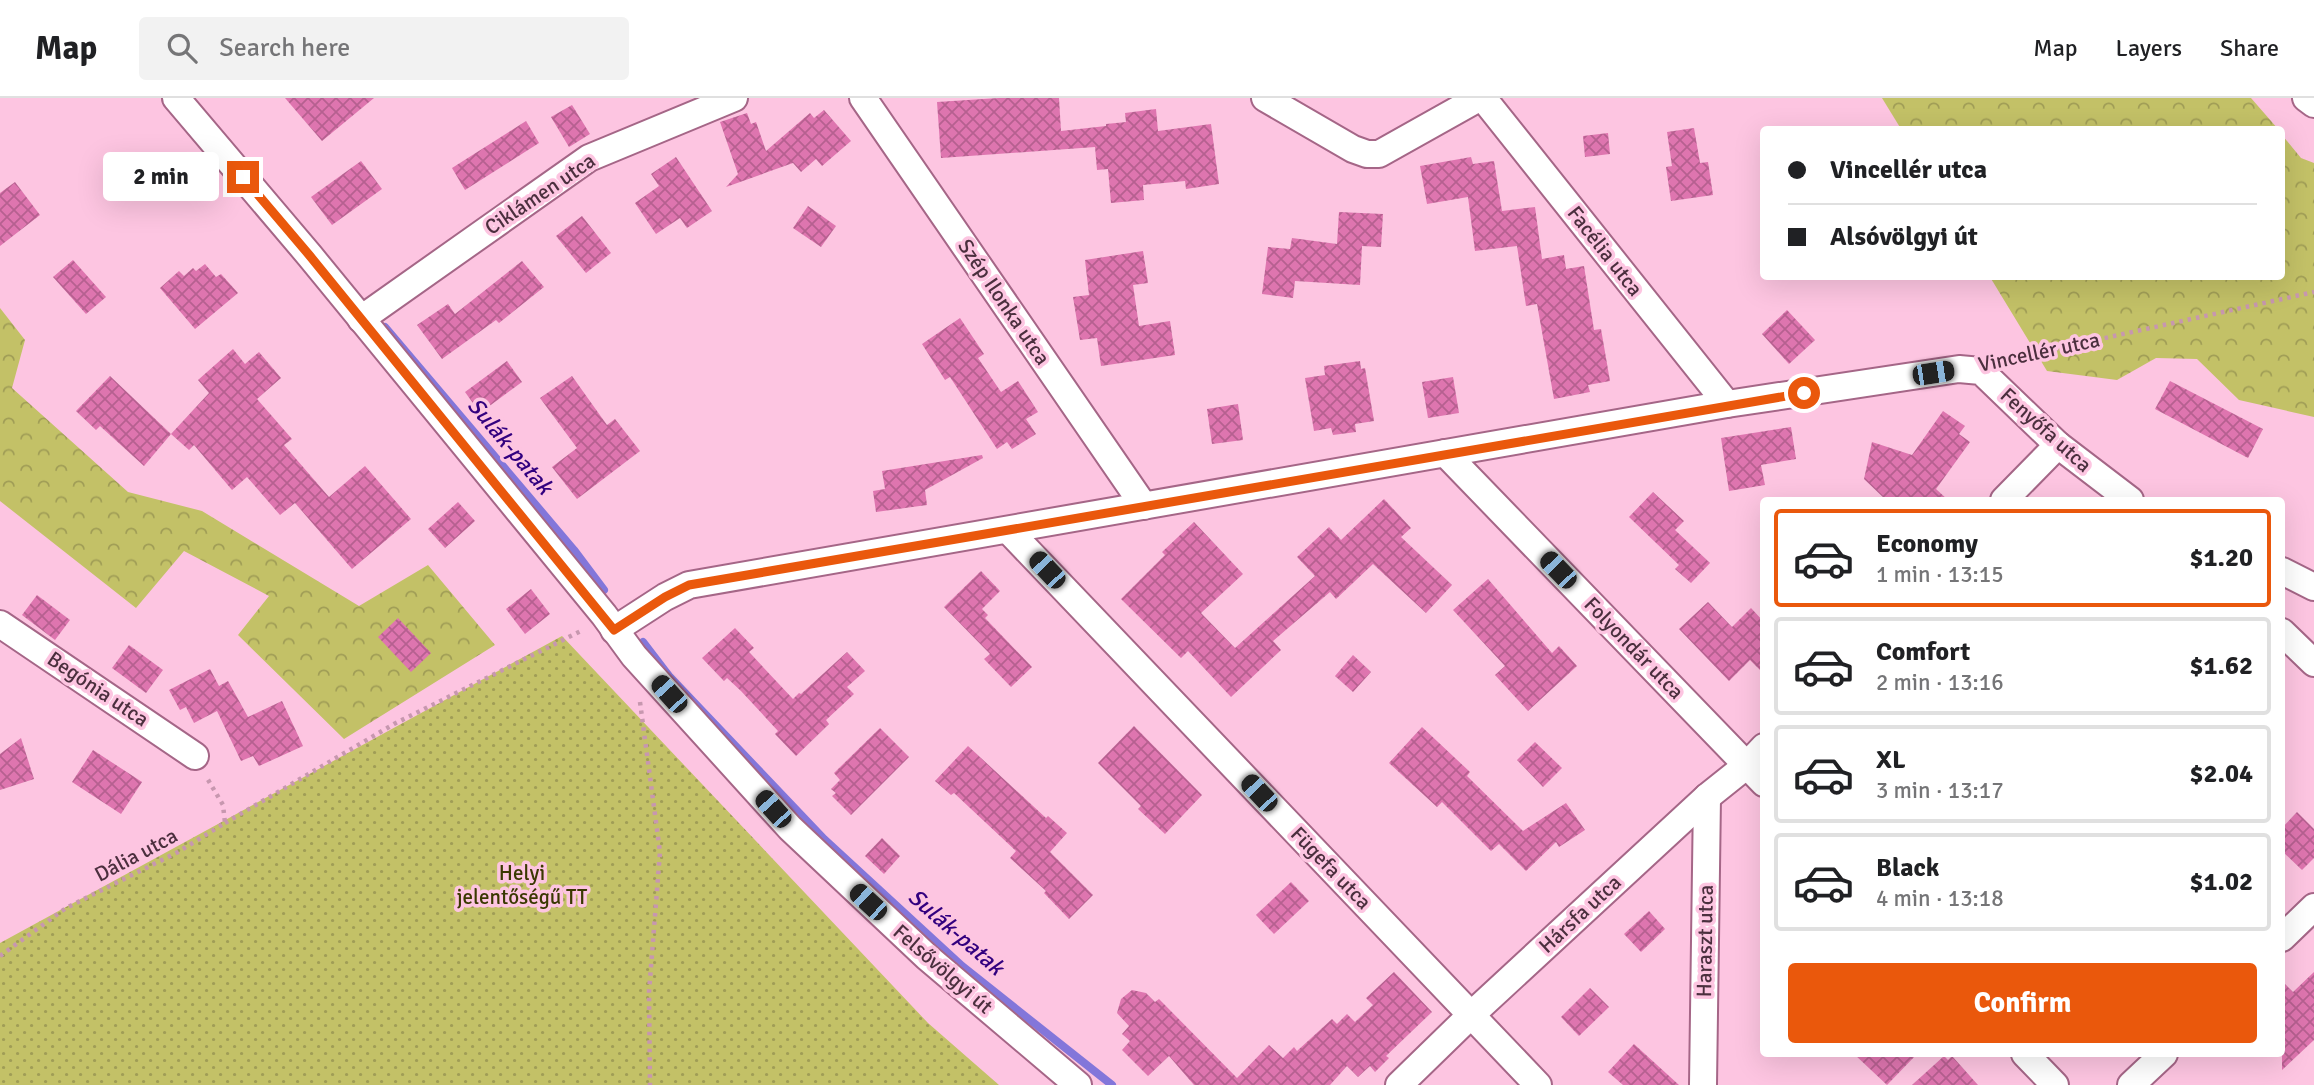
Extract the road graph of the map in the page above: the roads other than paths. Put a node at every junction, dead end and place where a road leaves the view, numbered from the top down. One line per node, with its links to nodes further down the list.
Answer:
1 (176, 98): 8 (street, Felsővölgyi út)
2 (734, 98): 8 (street, Ciklámen utca)
3 (863, 98): 15 (street, Szép Ilonka utca)
4 (1265, 98): 5 (street)
5 (1481, 98): 10 (street, Facélia utca)
6 (2305, 98): 7 (street)
7 (2314, 104)
8 (361, 319): 19 (street, Felsővölgyi út)
9 (1959, 369): 10 (street, Vincellér utca); 11 (street, Fenyőfa utca)
10 (1727, 404): 12 (street, Vincellér utca)
11 (2058, 445): 13 (street); 14 (street, Fenyőfa utca)
12 (1445, 453): 15 (street, Vincellér utca); 24 (street, Folyondár utca)
13 (2007, 497)
14 (2126, 497)
15 (1144, 506): 16 (street, Vincellér utca)
16 (1008, 530): 19 (street, Vincellér utca); 28 (street, Fügefa utca)
17 (2285, 573): 18 (street)
18 (2314, 587)
19 (609, 622): 31 (street, Felsővölgyi út)
20 (0, 624): 23 (street, Begónia utca)
21 (2285, 635): 22 (street)
22 (2314, 663)
23 (195, 756)
24 (1758, 765): 25 (street, Hársfa utca)
25 (1707, 797): 28 (street, Hársfa utca); 34 (street, Haraszt utca)
26 (2314, 907): 27 (street)
27 (2285, 935)
28 (1471, 1015): 32 (street, Hársfa utca); 33 (street, Fügefa utca)
29 (2028, 1057): 35 (street)
30 (2161, 1057): 36 (street)
31 (1078, 1085)
32 (1399, 1085)
33 (1538, 1085)
34 (1703, 1085)
35 (2055, 1085)
36 (2131, 1085)

